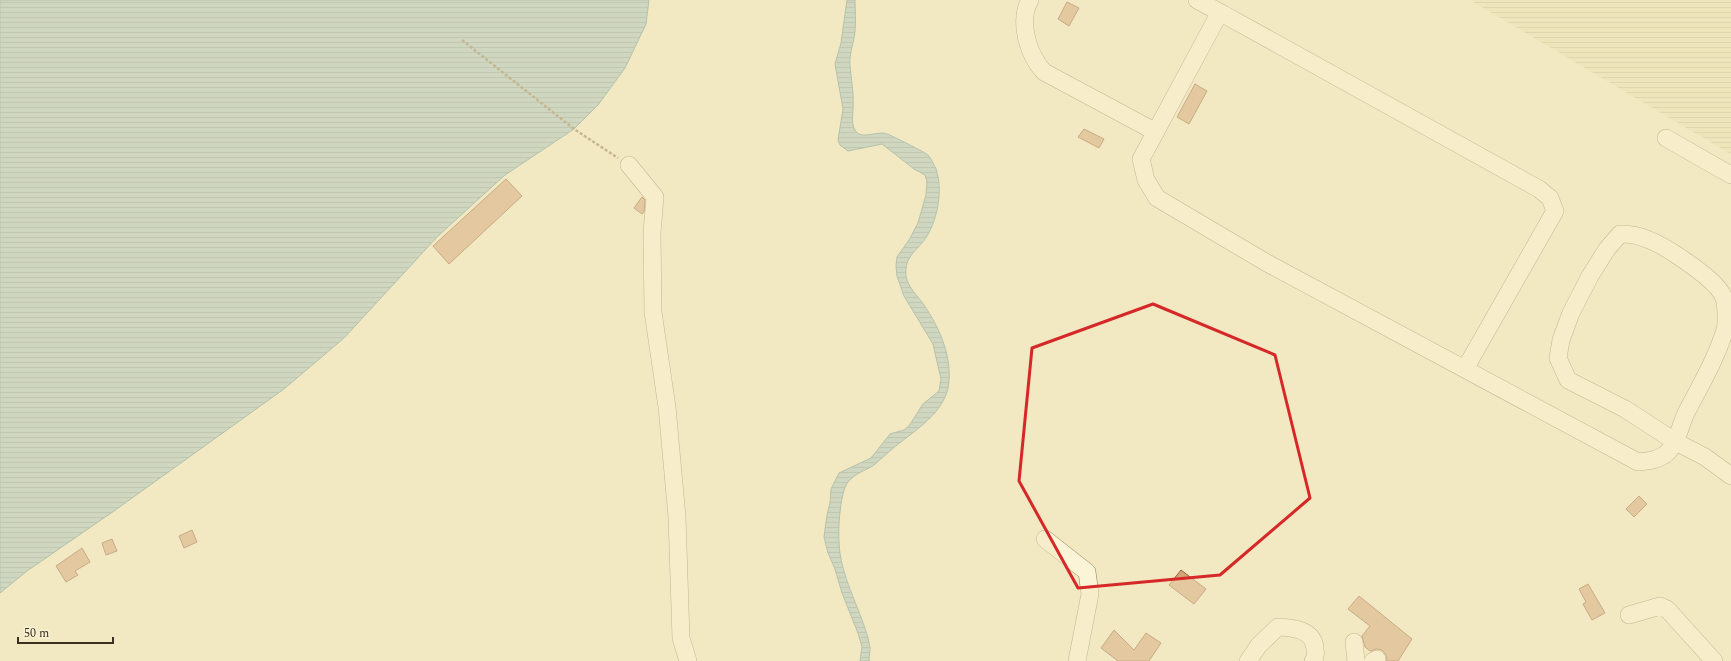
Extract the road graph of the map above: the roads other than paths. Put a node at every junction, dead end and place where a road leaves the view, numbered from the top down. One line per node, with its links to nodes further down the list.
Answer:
1 (1030, 0): 4 (lane)
2 (1197, 0): 3 (lane)
3 (1223, 14): 4 (lane); 8 (lane)
4 (1156, 132): 8 (lane)
5 (1666, 138): 7 (lane)
6 (629, 165): 14 (lane)
7 (1731, 175)
8 (1465, 369): 9 (lane)
9 (1676, 442): 9 (lane); 10 (lane)
10 (1731, 476)
11 (1045, 539): 15 (lane)
12 (1628, 615): 19 (lane)
13 (1354, 642): 18 (lane)
14 (688, 661)
15 (1077, 661)
16 (1248, 661): 17 (lane)
17 (1314, 661)
18 (1356, 661)
19 (1714, 661)

